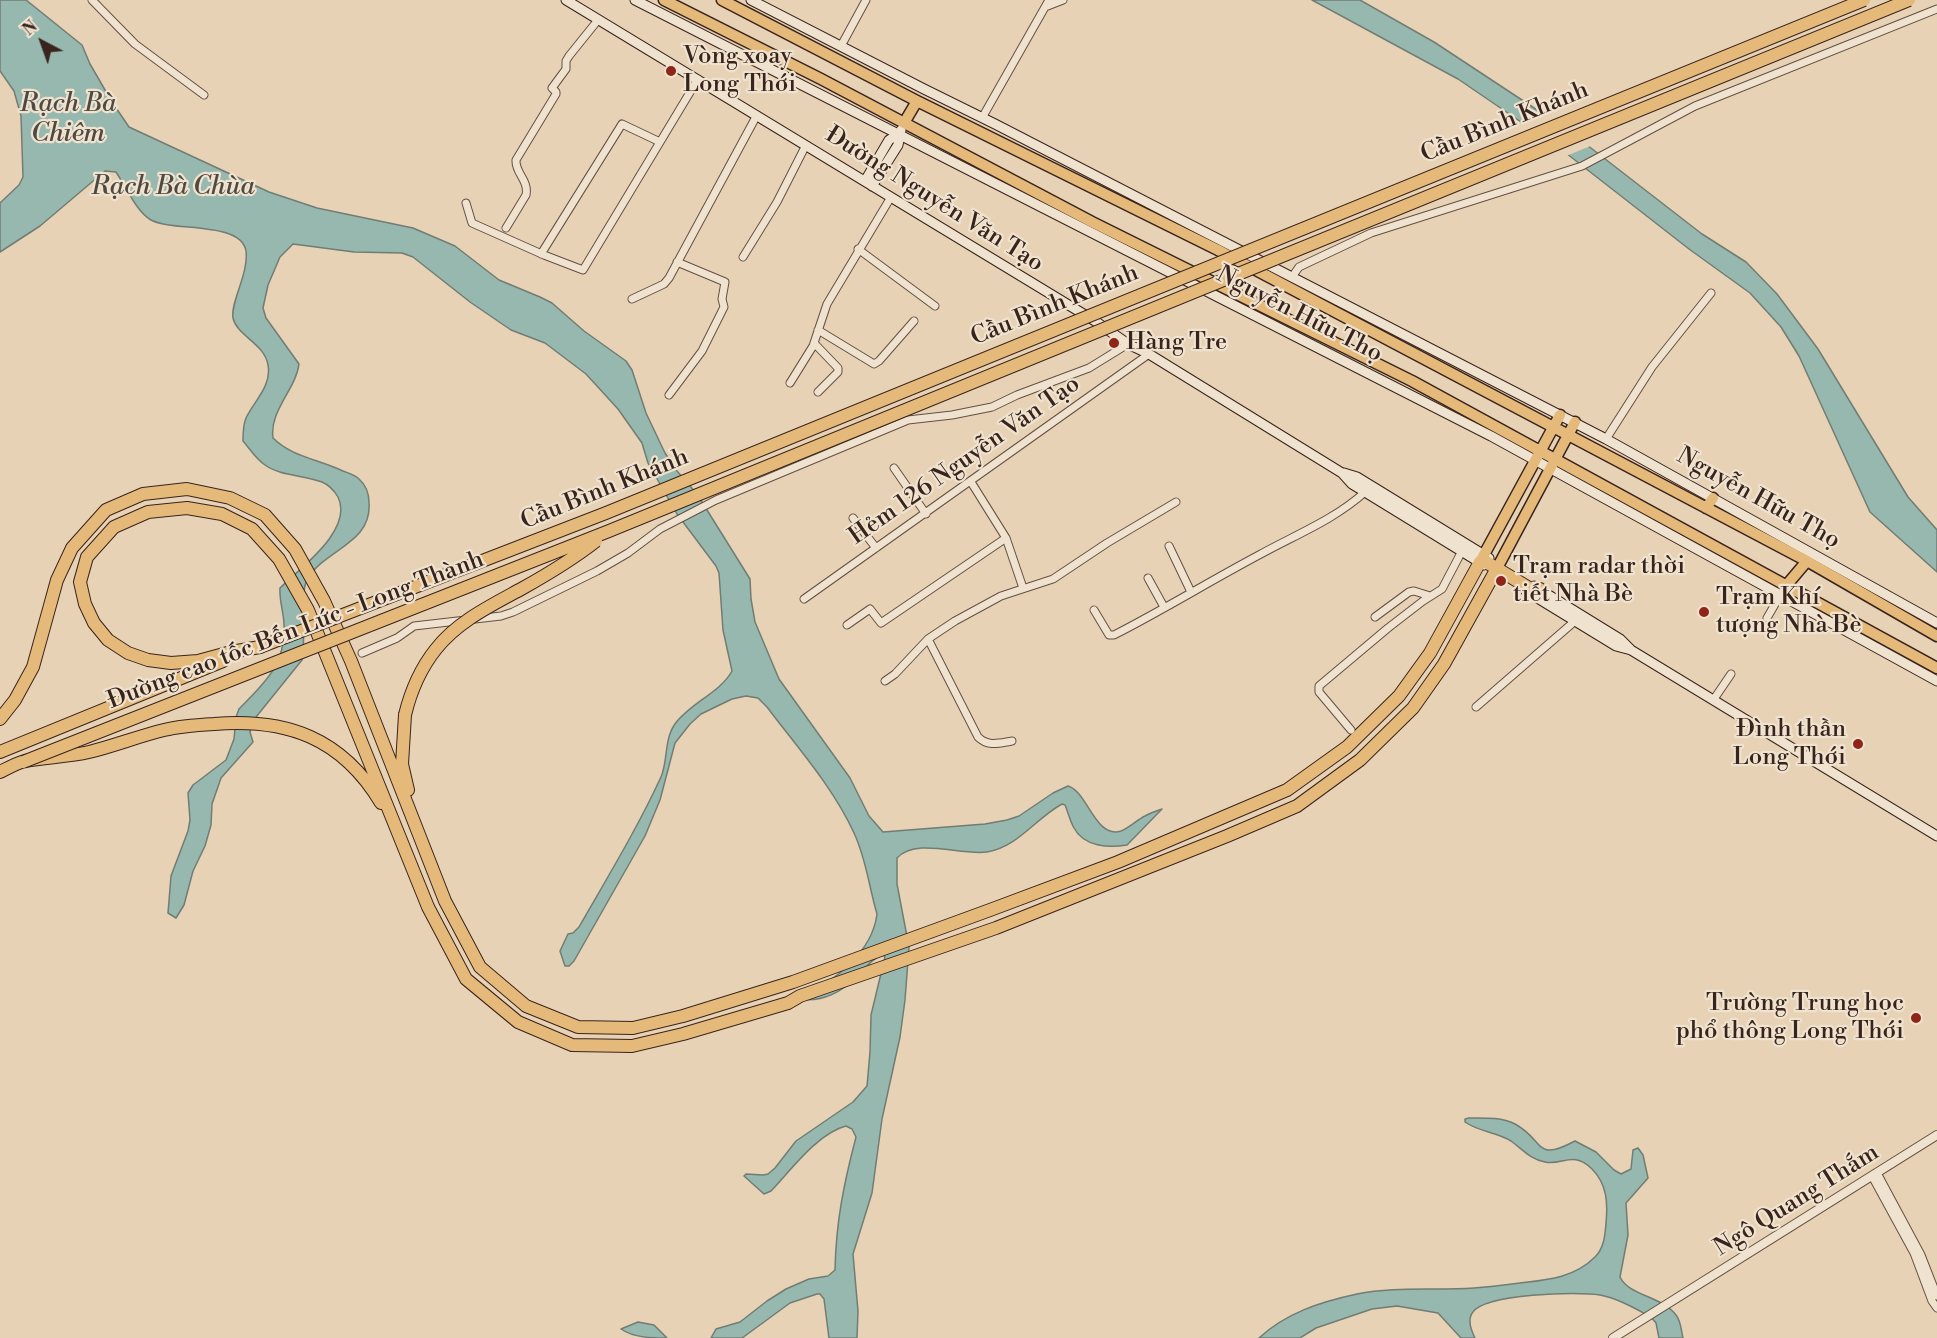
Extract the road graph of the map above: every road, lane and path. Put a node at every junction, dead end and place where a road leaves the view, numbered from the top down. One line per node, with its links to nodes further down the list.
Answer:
1 (92, 0): 17 (street)
2 (566, 0): 13 (main road, Đường Nguyễn Văn Tạo)
3 (635, 0): 22 (main road, Nguyễn Hữu Thọ)
4 (664, 0): 21 (main road, Nguyễn Hữu Thọ)
5 (722, 0): 18 (main road)
6 (751, 0): 14 (main road)
7 (866, 0): 14 (street)
8 (1063, 0): 11 (street)
9 (1864, 0): 85 (highway, Cầu Bình Khánh, bridge)
10 (1910, 0): 61 (highway, Cầu Bình Khánh, bridge)
11 (1047, 3): 20 (street)
12 (1937, 9): 33 (street)
13 (598, 20): 15 (main road, Đường Nguyễn Văn Tạo); 28 (street)
14 (841, 46): 16 (main road)
15 (698, 79): 19 (main road, Đường Nguyễn Văn Tạo); 23 (street)
16 (924, 89): 18 (main road); 20 (main road, Nguyễn Hữu Thọ)
17 (204, 95)
18 (917, 101): 21 (main road); 47 (main road, Nguyễn Hữu Thọ)
19 (757, 115): 24 (main road, Đường Nguyễn Văn Tạo); 32 (street)
20 (982, 118): 33 (main road, Nguyễn Hữu Thọ)
21 (904, 123): 22 (main road); 50 (main road, Nguyễn Hữu Thọ)
22 (899, 134): 25 (main road); 50 (main road, Nguyễn Hữu Thọ)
23 (660, 142): 30 (street); 30 (street)
24 (806, 145): 25 (main road, Đường Nguyễn Văn Tạo); 31 (street)
25 (869, 183): 26 (main road, Đường Nguyễn Văn Tạo)
26 (891, 197): 29 (street); 40 (main road, Đường Nguyễn Văn Tạo)
27 (466, 203): 30 (street)
28 (506, 228)
29 (858, 249): 36 (street); 38 (street)
30 (542, 254)
31 (743, 257)
32 (677, 262): 35 (street); 44 (street)
33 (1292, 277): 45 (main road, Nguyễn Hữu Thọ)
34 (1711, 293): 49 (street)
35 (632, 299)
36 (935, 306)
37 (914, 321): 38 (street)
38 (818, 330): 39 (street)
39 (814, 343): 42 (street); 43 (street)
40 (1128, 345): 41 (main road, Đường Nguyễn Văn Tạo); 87 (street)
41 (1149, 354): 53 (main road, Đường Nguyễn Văn Tạo); 54 (street, Hẻm 126 Nguyễn Văn Tạo)
42 (790, 383)
43 (818, 392)
44 (669, 395)
45 (1560, 414): 46 (main road, Nguyễn Hữu Thọ); 47 (main road)
46 (1575, 422): 48 (main road); 49 (main road, Nguyễn Hữu Thọ)
47 (1553, 427): 48 (main road, Nguyễn Hữu Thọ); 50 (main road)
48 (1568, 435): 51 (main road); 58 (main road, Nguyễn Hữu Thọ)
49 (1606, 439): 56 (main road, Nguyễn Hữu Thọ)
50 (1538, 455): 51 (main road, Nguyễn Hữu Thọ); 66 (main road)
51 (1553, 463): 68 (main road); 72 (main road, Nguyễn Hữu Thọ)
52 (894, 468): 59 (street)
53 (1342, 473): 55 (main road, Đường Nguyễn Văn Tạo); 66 (main road, Đường Nguyễn Văn Tạo)
54 (971, 482): 59 (street, Hẻm 126 Nguyễn Văn Tạo); 62 (street)
55 (1365, 492): 65 (main road, Đường Nguyễn Văn Tạo); 73 (street)
56 (1713, 498): 58 (main road); 83 (main road, Nguyễn Hữu Thọ)
57 (1176, 502): 70 (street)
58 (1706, 508): 67 (main road, Nguyễn Hữu Thọ)
59 (926, 514): 64 (street, Hẻm 126 Nguyễn Văn Tạo)
60 (852, 518): 64 (street)
61 (609, 531): 98 (highway, Đường cao tốc Bến Lức - Long Thành, bridge); 100 (highway, bridge)
62 (1006, 538): 70 (street); 82 (street)
63 (1169, 546): 73 (street)
64 (876, 548): 75 (street, Hẻm 126 Nguyễn Văn Tạo)
65 (1462, 552): 66 (main road, Đường Nguyễn Văn Tạo); 74 (street)
66 (1482, 559): 68 (highway); 100 (highway)
67 (1807, 561): 72 (main road); 83 (main road, Nguyễn Hữu Thọ)
68 (1497, 568): 71 (highway); 81 (main road); 102 (highway)
69 (1148, 578): 76 (street)
70 (1023, 588): 84 (street)
71 (1540, 589): 86 (main road)
72 (1783, 591): 79 (main road, Nguyễn Hữu Thọ); 80 (street)
73 (1191, 592): 76 (street)
74 (1430, 596): 78 (street); 95 (street)
75 (804, 599)
76 (1164, 607): 77 (street)
77 (1094, 610)
78 (1375, 617)
79 (1830, 617): 88 (main road, Nguyễn Hữu Thọ); 91 (main road, Nguyễn Hữu Thọ)
80 (1767, 618)
81 (1575, 621): 86 (main road); 93 (street)
82 (847, 625)
83 (1936, 629)
84 (928, 639): 90 (street); 96 (street)
85 (260, 647): 97 (highway, Đường cao tốc Bến Lức - Long Thành); 102 (highway)
86 (1630, 650): 92 (main road)
87 (362, 653)
88 (1937, 668)
89 (1731, 674): 92 (street)
90 (885, 681)
91 (1937, 681)
92 (1714, 699): 101 (main road)
93 (1476, 707)
94 (0, 719): 100 (highway)
95 (1351, 730)
96 (1012, 741)
97 (0, 752)
98 (23, 762): 99 (highway, Đường cao tốc Bến Lức - Long Thành); 102 (highway, bridge)
99 (0, 772)
100 (415, 824)
101 (1937, 836)
102 (405, 847)
103 (1937, 1135): 104 (street, Ngô Quang Thắm)
104 (1874, 1175): 105 (street); 106 (street); 107 (street, Ngô Quang Thắm)
105 (1937, 1296)
106 (1937, 1308)
107 (1613, 1338)

